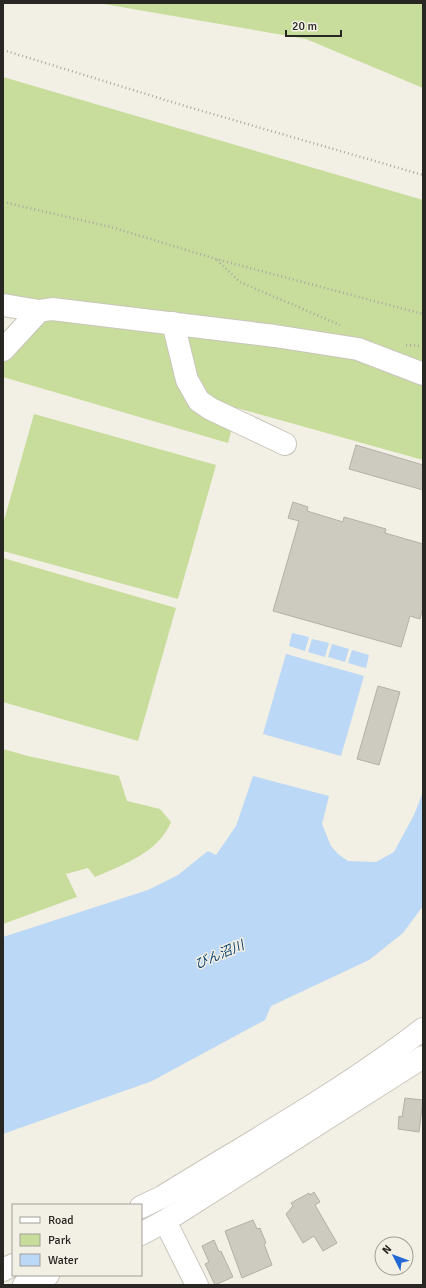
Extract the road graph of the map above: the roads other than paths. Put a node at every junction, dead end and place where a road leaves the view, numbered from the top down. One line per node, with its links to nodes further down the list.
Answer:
1 (3, 305): 2 (street)
2 (39, 311): 3 (street); 4 (street)
3 (173, 324): 5 (street); 6 (street)
4 (3, 350)
5 (423, 374)
6 (285, 444)
7 (423, 1028): 9 (street)
8 (423, 1057): 10 (street)
9 (142, 1207)
10 (165, 1221): 11 (street); 16 (street)
11 (142, 1233)
12 (12, 1266): 13 (street)
13 (3, 1270)
14 (46, 1276): 15 (street)
15 (24, 1285)
16 (197, 1285)

